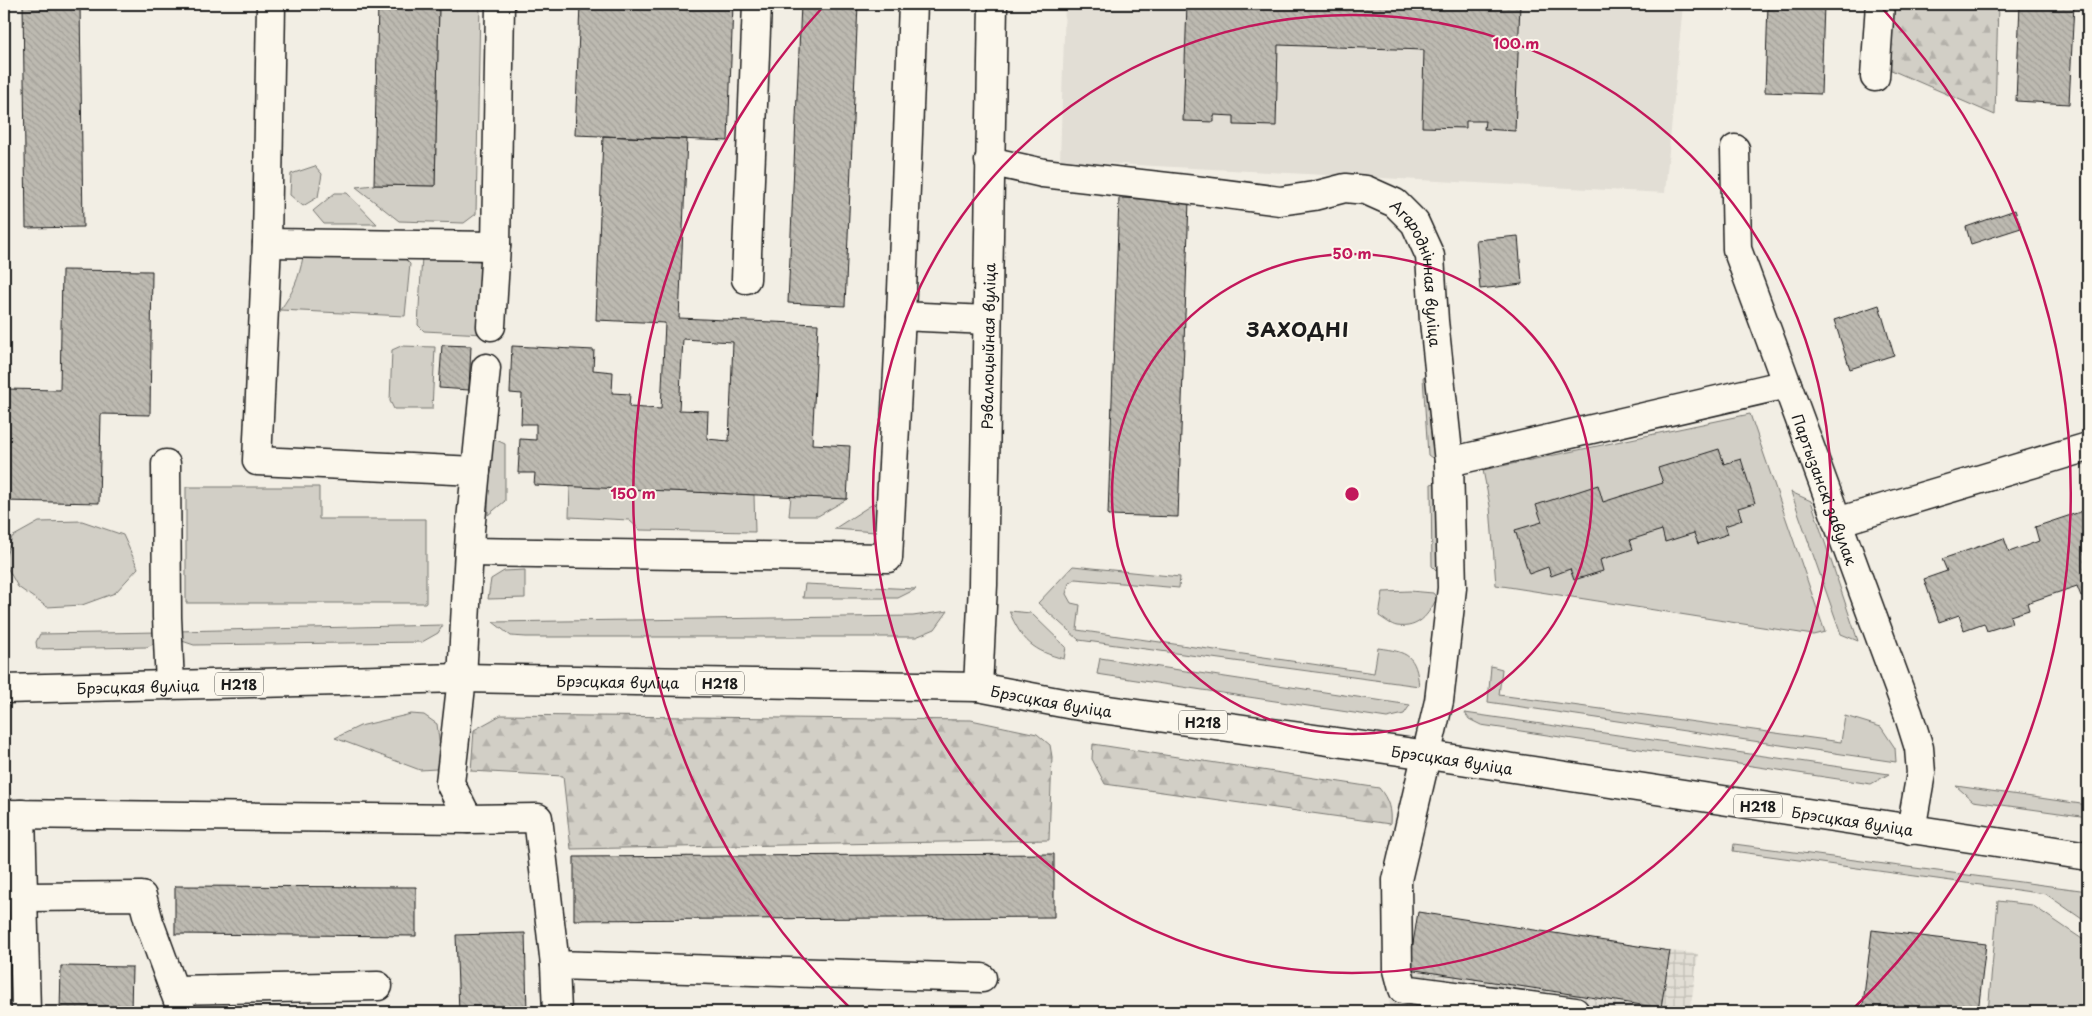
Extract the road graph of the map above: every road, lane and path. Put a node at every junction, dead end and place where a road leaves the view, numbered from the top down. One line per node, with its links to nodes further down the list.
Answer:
1 (270, 4): 10 (main road)
2 (500, 4): 11 (main road)
3 (757, 4): 12 (main road)
4 (912, 4): 13 (main road)
5 (993, 4): 9 (main road, Рэвалюцыйная вуліца)
6 (1880, 4): 7 (main road)
7 (1874, 77)
8 (1734, 149): 17 (main road, Партызанскі завулак)
9 (989, 161): 14 (main road, Рэвалюцыйная вуліца); 19 (main road, Агароднінная вуліца)
10 (267, 243): 11 (main road); 21 (main road)
11 (496, 246): 15 (main road)
12 (746, 279)
13 (901, 316): 14 (main road); 23 (main road)
14 (987, 320): 26 (main road, Рэвалюцыйная вуліца)
15 (491, 326)
16 (486, 368): 21 (main road)
17 (1787, 384): 19 (main road); 22 (main road, Партызанскі завулак)
18 (2088, 447): 22 (main road)
19 (1449, 462): 28 (main road, Агароднінная вуліца)
20 (166, 464): 25 (main road)
21 (476, 471): 23 (main road)
22 (1837, 522): 31 (main road, Партызанскі завулак)
23 (469, 552): 24 (main road)
24 (462, 678): 25 (main road, Брэсцкая вуліца / Н218); 26 (main road, Брэсцкая вуліца / Н218); 30 (main road)
25 (170, 685): 27 (main road, Брэсцкая вуліца / Н218)
26 (978, 687): 28 (main road, Брэсцкая вуліца / Н218)
27 (4, 689)
28 (1428, 755): 31 (main road, Брэсцкая вуліца / Н218); 40 (main road, Агароднінная вуліца)
29 (12, 814): 30 (main road); 33 (main road)
30 (468, 819): 34 (main road)
31 (1910, 830): 32 (main road, Брэсцкая вуліца / Н218)
32 (2088, 856)
33 (24, 897): 37 (main road); 38 (main road)
34 (555, 966): 35 (main road); 39 (main road)
35 (982, 978)
36 (378, 986): 37 (main road)
37 (178, 1001)
38 (26, 1012)
39 (557, 1012)
40 (1575, 1012)

